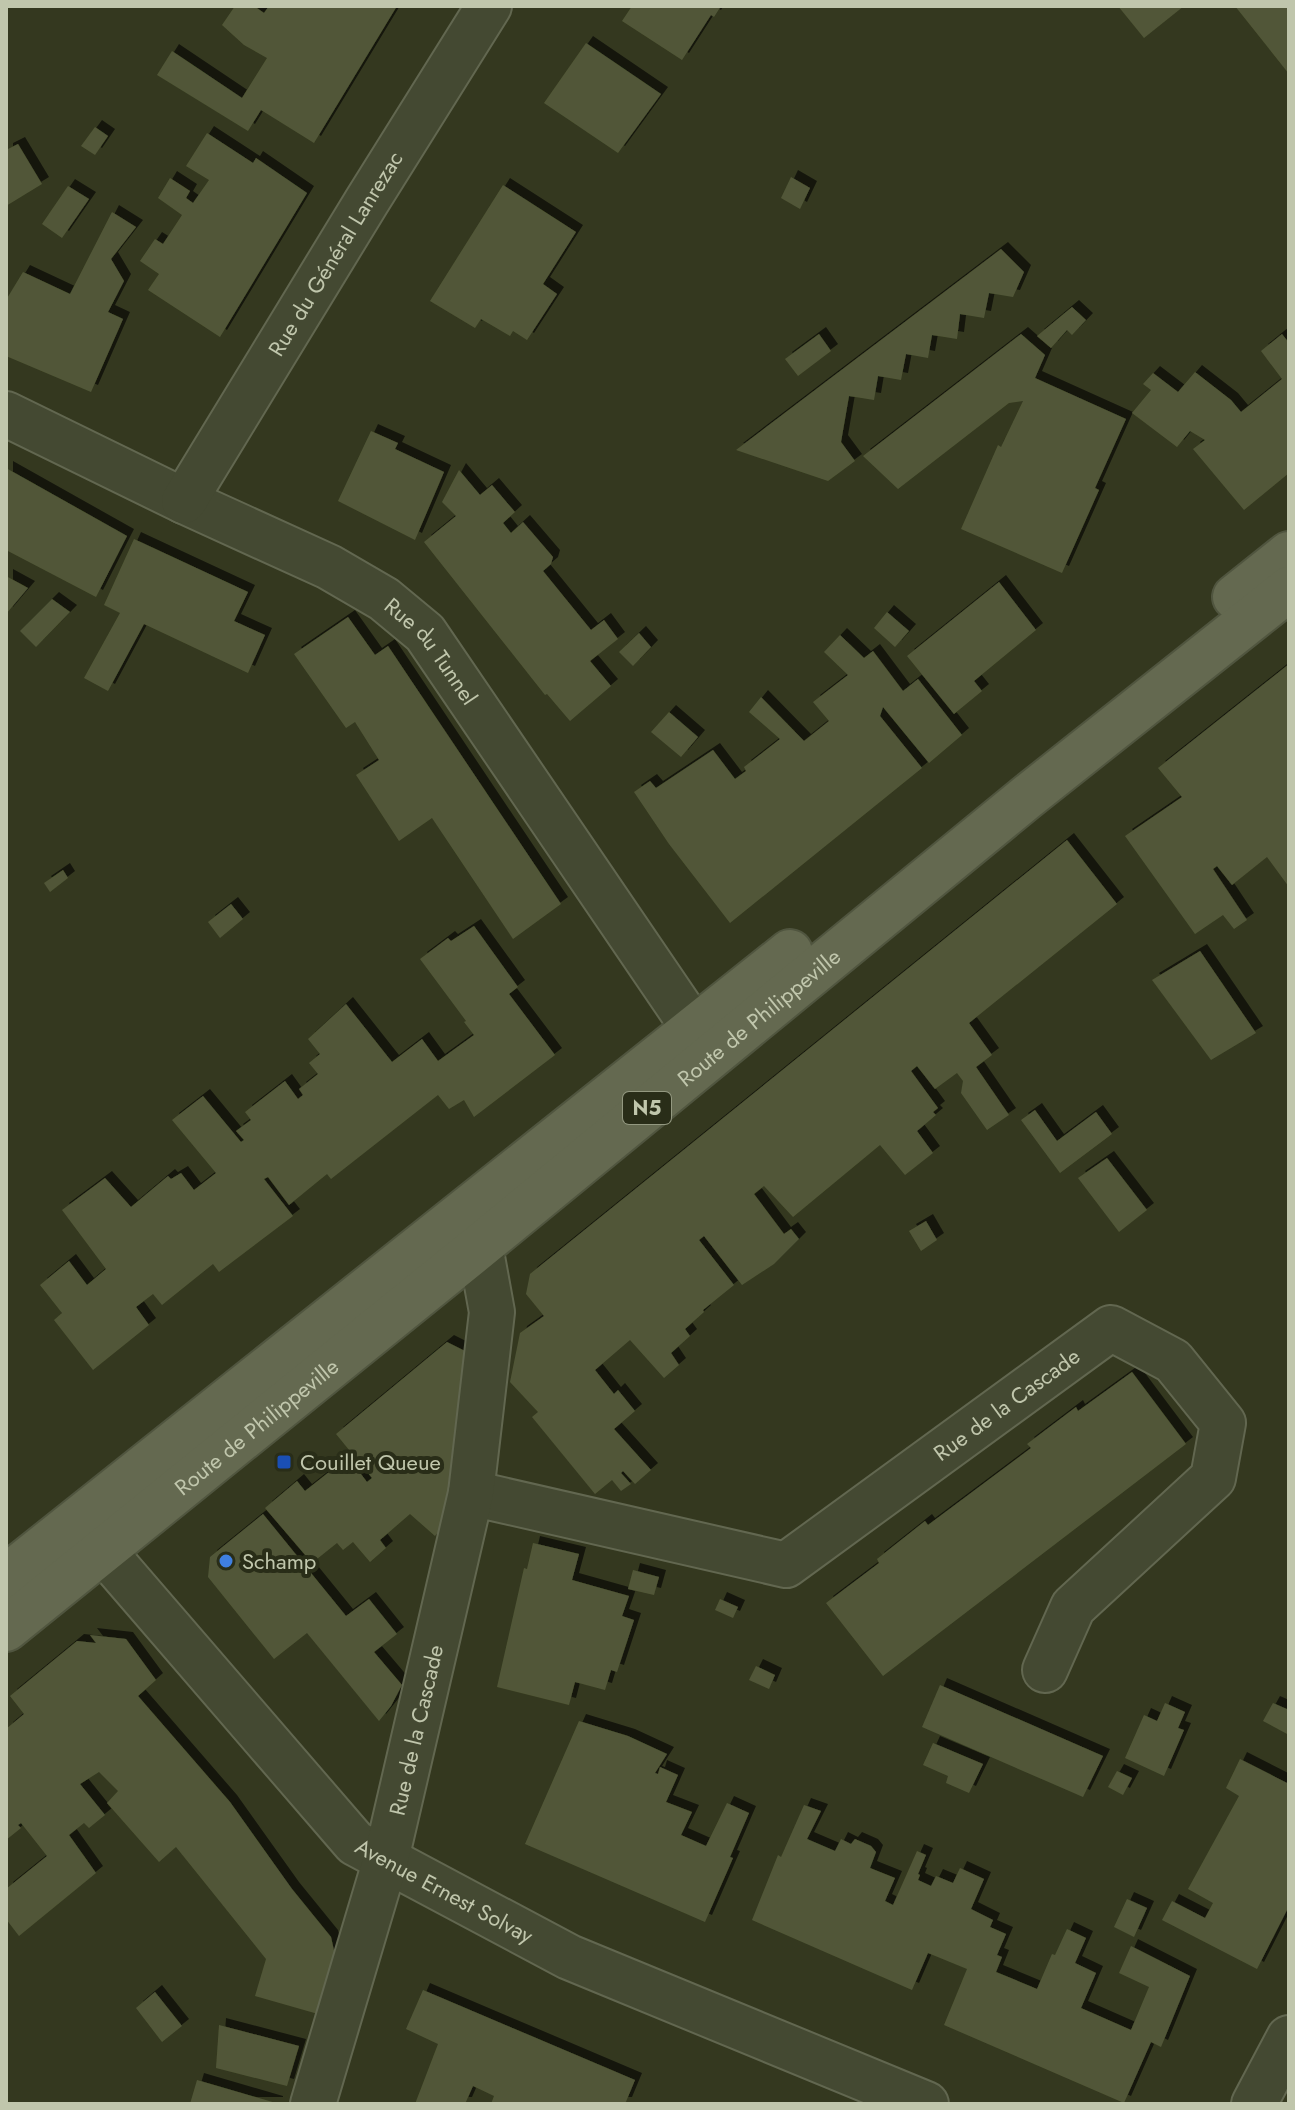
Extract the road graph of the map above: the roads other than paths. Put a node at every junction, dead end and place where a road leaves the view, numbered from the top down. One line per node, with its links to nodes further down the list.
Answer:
1 (489, 6): 3 (street, Rue du Général Lanrezac)
2 (6, 414): 3 (street, Rue du Tunnel)
3 (184, 501): 6 (street, Rue du Tunnel)
4 (1289, 554): 6 (main road, Route de Philippeville / N5)
5 (1289, 589): 6 (main road, Route de Philippeville / N5)
6 (703, 1042): 7 (main road, Route de Philippeville / N5)
7 (465, 1235): 8 (street, Rue de la Cascade); 9 (main road, Route de Philippeville / N5)
8 (471, 1493): 12 (street, Rue de la Cascade); 13 (street, Rue de la Cascade)
9 (90, 1537): 10 (main road, Route de Philippeville / N5); 11 (main road, Route de Philippeville / N5); 13 (street, Avenue Ernest Solvay)
10 (6, 1577)
11 (6, 1629)
12 (1045, 1670)
13 (386, 1859): 15 (street, Rue de la Cascade); 16 (street, Avenue Ernest Solvay)
14 (1289, 2038): 17 (street)
15 (313, 2104)
16 (926, 2104)
17 (1254, 2104)

